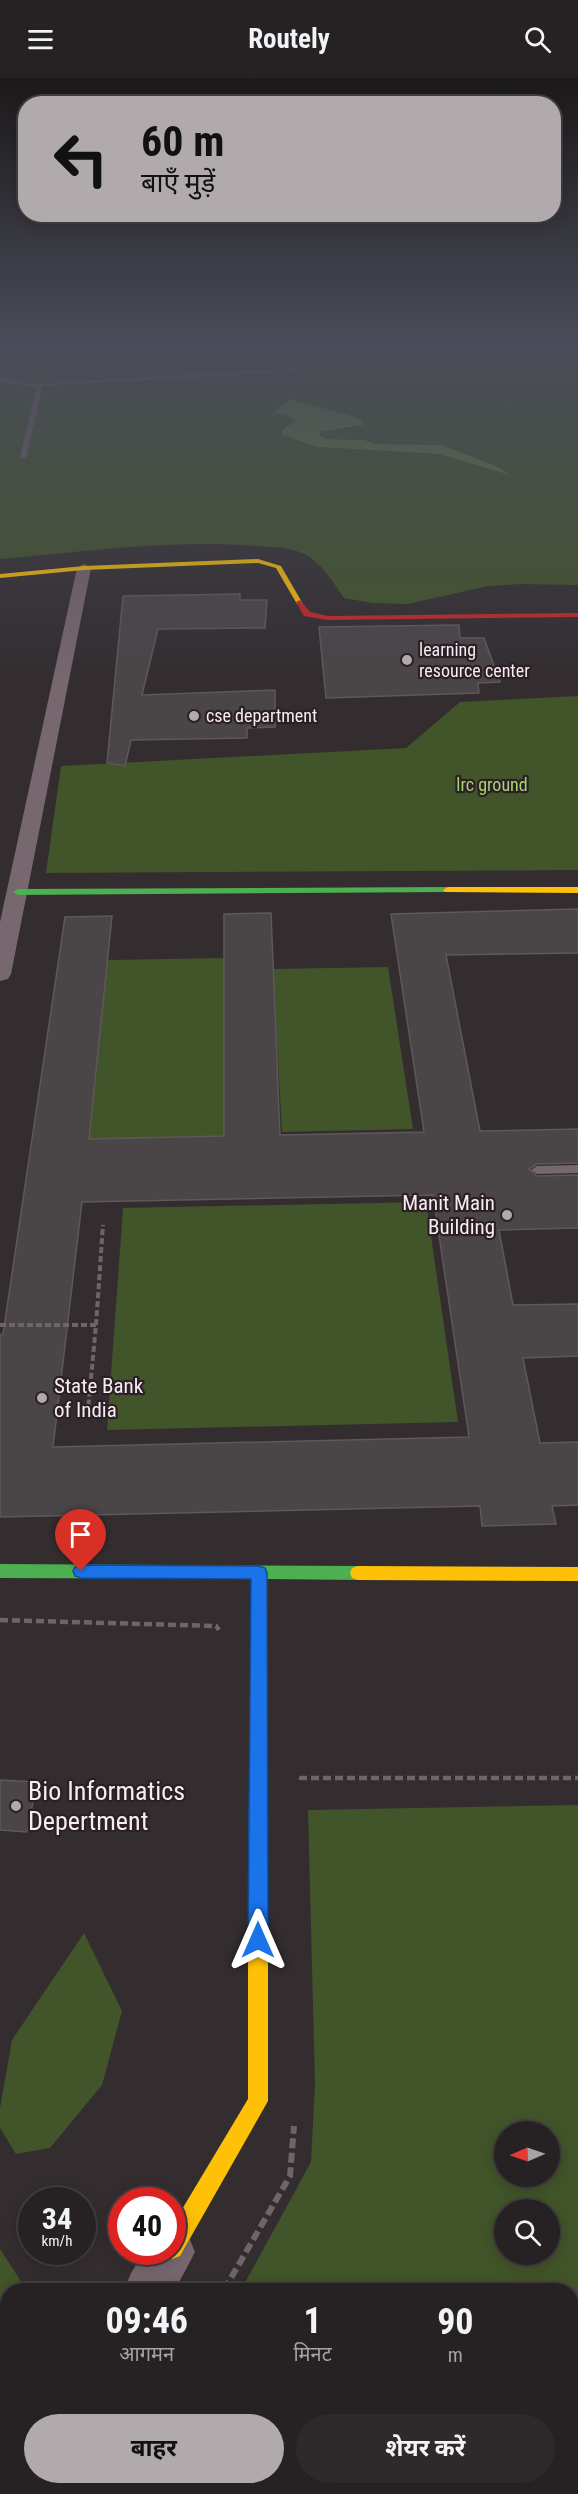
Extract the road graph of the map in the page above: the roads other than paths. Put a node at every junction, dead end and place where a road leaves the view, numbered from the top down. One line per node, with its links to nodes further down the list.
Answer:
1 (25, 454): 2 (lane)
2 (24, 458)
3 (84, 568): 4 (street); 5 (street); 7 (street)
4 (0, 576)
5 (578, 615)
6 (578, 890): 7 (street)
7 (18, 892): 8 (street)
8 (0, 974)
9 (578, 1169): 10 (lane)
10 (537, 1170)
11 (0, 1571): 12 (street)
12 (259, 1573): 13 (street); 14 (street)
13 (578, 1574)
14 (186, 2226)
15 (163, 2265): 16 (street)
16 (152, 2283)

